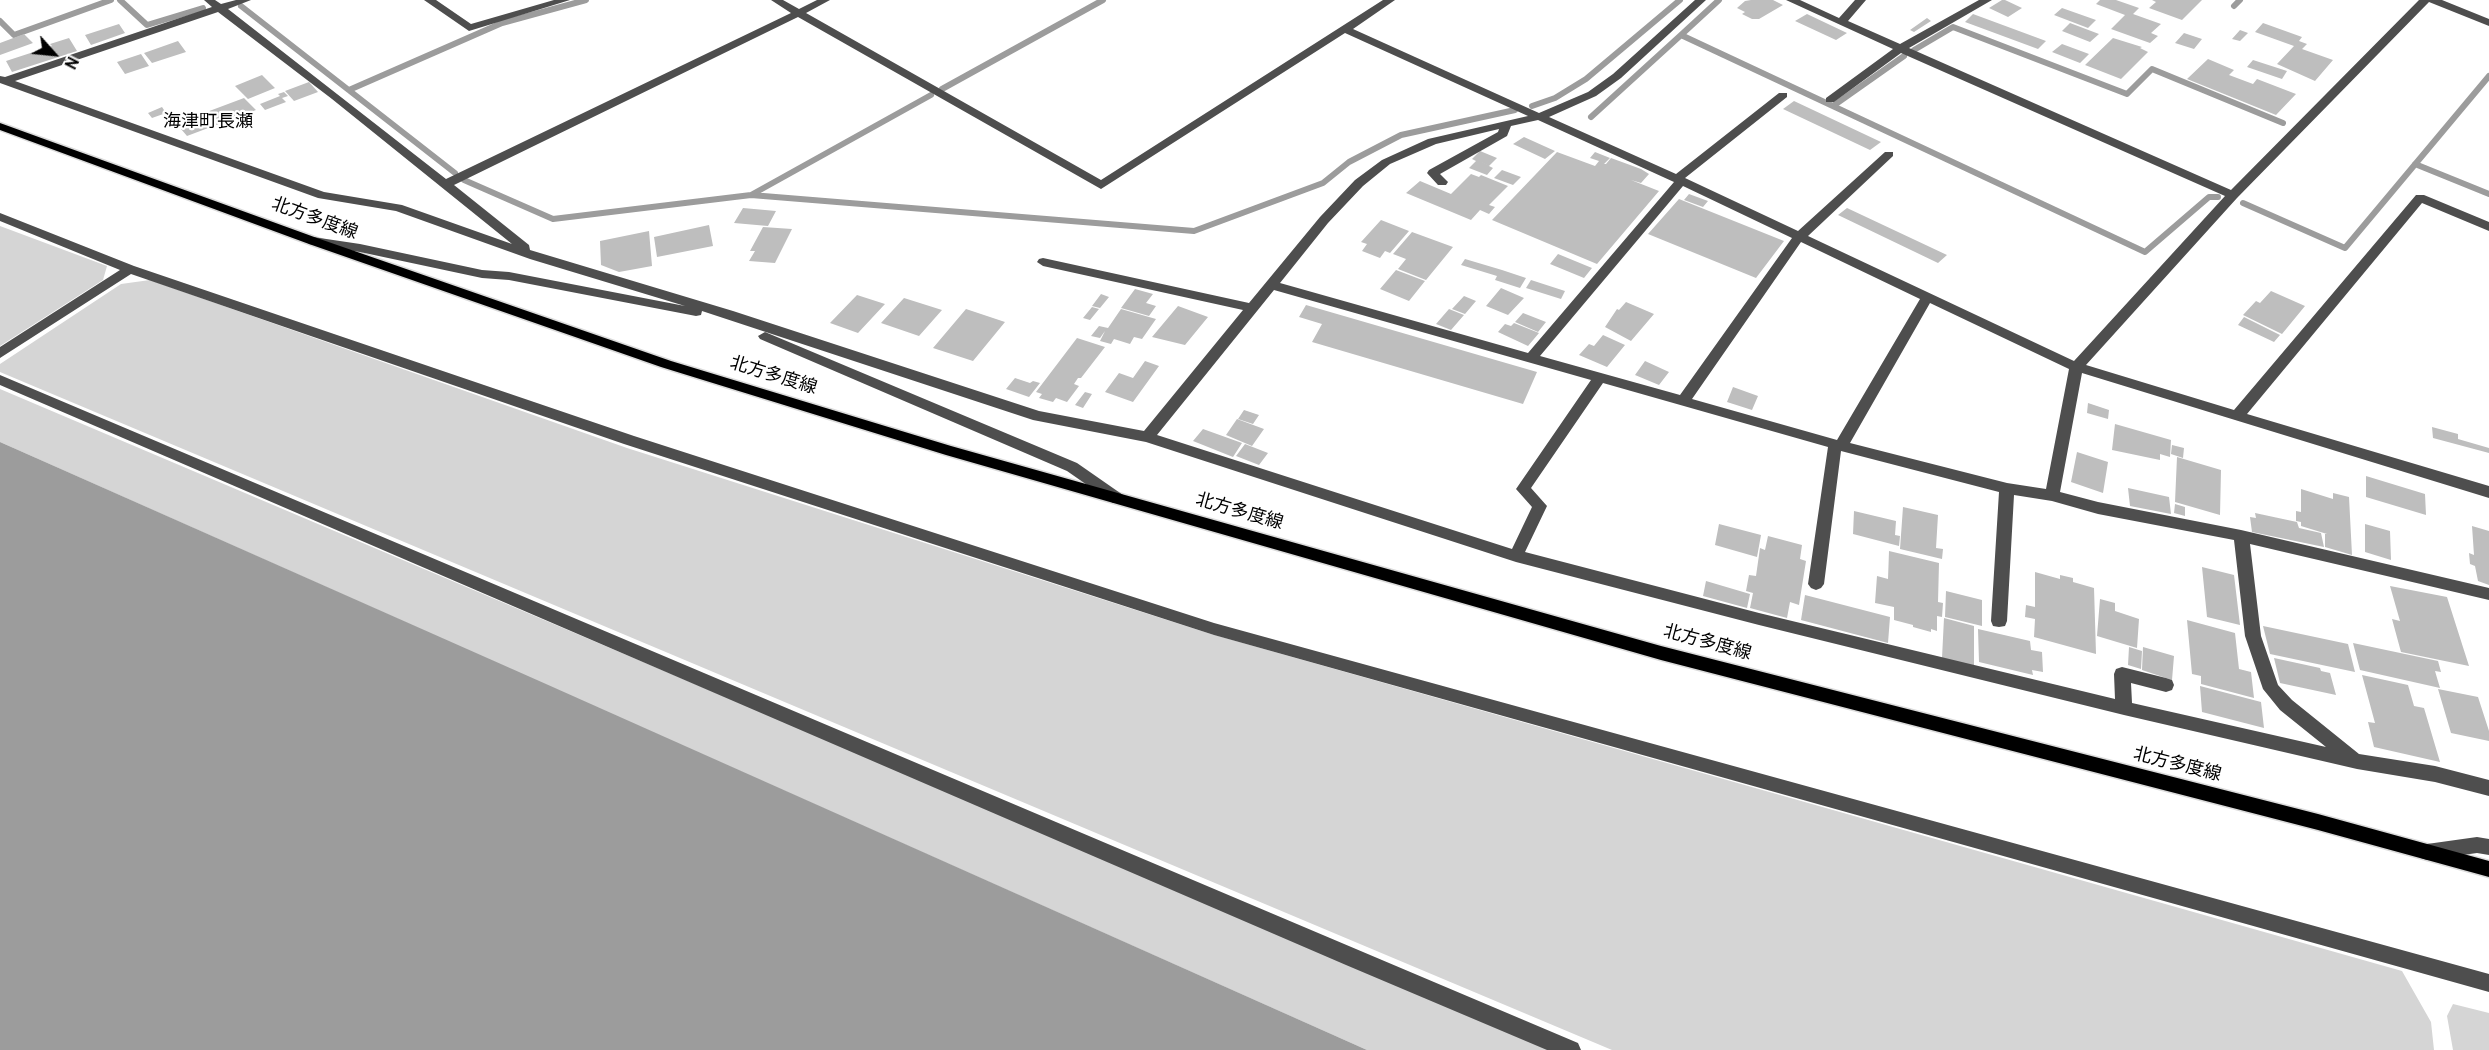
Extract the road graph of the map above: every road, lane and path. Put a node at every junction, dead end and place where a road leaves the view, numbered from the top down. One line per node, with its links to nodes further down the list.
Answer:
1 (209, 0): 14 (street)
2 (246, 0): 14 (street)
3 (429, 0): 4 (street)
4 (565, 0)
5 (776, 0): 15 (street)
6 (825, 0): 15 (street)
7 (1390, 0): 18 (street)
8 (1701, 0): 23 (street)
9 (1791, 0): 16 (street)
10 (1861, 0): 16 (street)
11 (1987, 0): 19 (street)
12 (2425, 0): 30 (street)
13 (2433, 0): 17 (street)
14 (220, 9): 20 (street); 29 (street)
15 (799, 13): 18 (street); 29 (street)
16 (1841, 22): 19 (street)
17 (2489, 23)
18 (1345, 28): 23 (street)
19 (1901, 48): 22 (street); 30 (street)
20 (2, 80): 35 (street)
21 (1783, 95): 27 (street)
22 (1830, 100)
23 (1541, 116): 24 (street); 27 (street)
24 (1506, 125): 28 (street); 38 (street)
25 (0, 126): 34 (main road, 北方多度線)
26 (1888, 154): 33 (street)
27 (1679, 180): 33 (street); 43 (street)
28 (1442, 182)
29 (446, 184): 35 (street)
30 (2233, 195): 44 (street)
31 (0, 217): 37 (street)
32 (2489, 227): 48 (street)
33 (1799, 237): 39 (street); 47 (street)
34 (313, 241): 41 (street); 54 (main road, 北方多度線)
35 (534, 256): 41 (street)
36 (1043, 262): 40 (street)
37 (130, 269): 42 (street); 67 (street)
38 (1272, 285): 40 (street); 43 (street)
39 (1927, 297): 44 (street); 50 (street)
40 (1253, 308): 49 (street)
41 (728, 314): 49 (street); 54 (street)
42 (0, 353)
43 (1531, 358): 45 (street)
44 (2076, 367): 48 (street); 53 (street)
45 (1599, 378): 47 (street); 56 (street)
46 (0, 380): 68 (street)
47 (1683, 401): 50 (street)
48 (2237, 416): 52 (street)
49 (1147, 437): 56 (street)
50 (1838, 445): 51 (street); 57 (street)
51 (2007, 488): 53 (street); 59 (street)
52 (2489, 492)
53 (2052, 495): 55 (street)
54 (1119, 500): 65 (main road, 北方多度線)
55 (2241, 536): 58 (street); 62 (street)
56 (1516, 556): 61 (street)
57 (1816, 584)
58 (2489, 594)
59 (1999, 621)
60 (2166, 685): 61 (street)
61 (2124, 708): 62 (street)
62 (2357, 761): 63 (street)
63 (2489, 788)
64 (2489, 847): 65 (street)
65 (2427, 852): 66 (main road, 北方多度線)
66 (2489, 869)
67 (2489, 983)
68 (1571, 1050)

